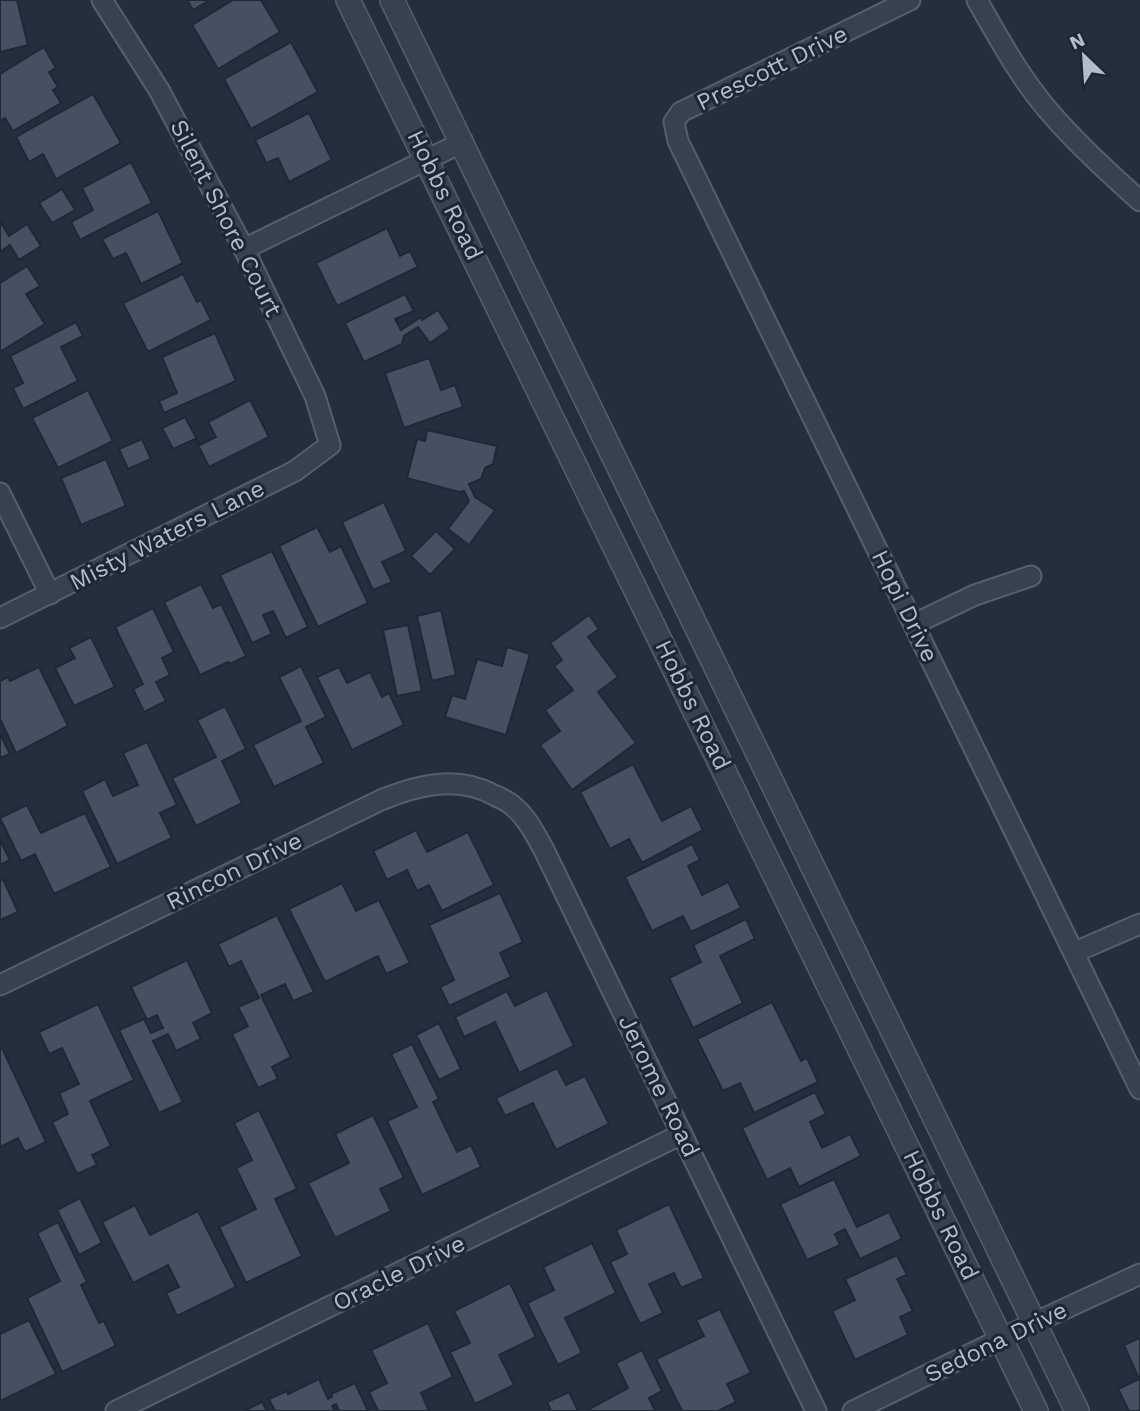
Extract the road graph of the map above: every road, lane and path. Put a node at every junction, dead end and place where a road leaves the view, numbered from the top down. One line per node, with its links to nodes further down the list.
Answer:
1 (102, 0): 10 (street, Silent Shore Court)
2 (348, 0): 8 (street, Hobbs Road)
3 (392, 0): 7 (street, Hobbs Road)
4 (910, 0): 6 (street, Prescott Drive)
5 (976, 0): 9 (street)
6 (674, 122): 16 (street, Hopi Drive)
7 (463, 142): 8 (street); 24 (street, Hobbs Road)
8 (427, 158): 10 (street); 25 (street, Hobbs Road)
9 (1140, 201)
10 (244, 249): 11 (street, Silent Shore Court)
11 (330, 445): 14 (street, Misty Waters Lane)
12 (0, 493): 14 (street)
13 (1031, 576): 16 (street)
14 (50, 594): 15 (street, Misty Waters Lane)
15 (0, 618)
16 (914, 624): 19 (street, Hopi Drive)
17 (474, 785): 20 (street, Rincon Drive); 22 (street, Jerome Road)
18 (1140, 924): 19 (street)
19 (1075, 952): 21 (street, Hopi Drive)
20 (0, 985)
21 (1140, 1089)
22 (682, 1135): 26 (street, Oracle Drive); 27 (street, Jerome Road)
23 (1140, 1274): 24 (street, Sedona Drive)
24 (1034, 1322): 25 (street, Sedona Drive); 30 (street, Hobbs Road)
25 (1001, 1339): 28 (street, Sedona Drive); 29 (street, Hobbs Road)
26 (116, 1411)
27 (816, 1411)
28 (853, 1411)
29 (1036, 1411)
30 (1077, 1411)

